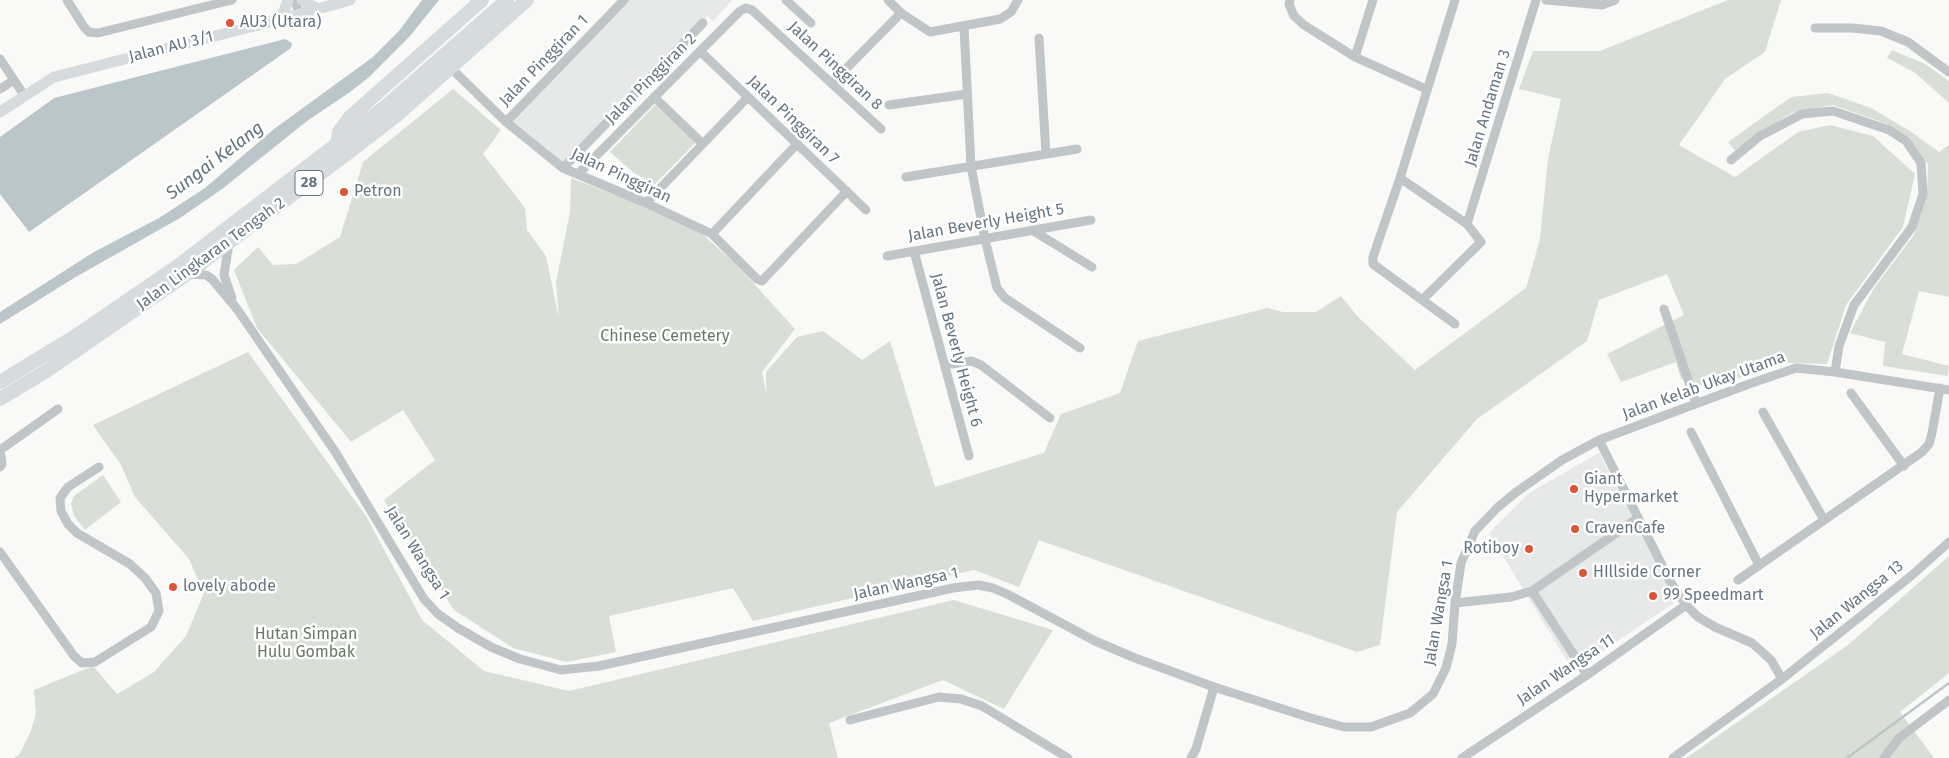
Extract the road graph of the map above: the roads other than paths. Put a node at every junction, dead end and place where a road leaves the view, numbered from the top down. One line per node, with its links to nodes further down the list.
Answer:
1 (67, 0): 2 (street)
2 (232, 0)
3 (288, 0): 24 (main road)
4 (294, 0): 23 (street)
5 (302, 0): 21 (main road)
6 (350, 0): 21 (main road, Jalan AU 3/1)
7 (482, 0): 49 (highway)
8 (507, 0): 49 (highway, Jalan Lingkaran Tengah 2 / 28)
9 (527, 0): 33 (highway, Jalan Lingkaran Tengah 2 / 28)
10 (624, 0): 45 (street, Jalan Pinggiran 1)
11 (786, 0): 26 (street)
12 (888, 0): 22 (street)
13 (1018, 0): 27 (street)
14 (1290, 0): 31 (street)
15 (1373, 0): 31 (street)
16 (1455, 0): 38 (street)
17 (1536, 0): 62 (street, Jalan Andaman 3)
18 (1546, 0): 19 (street)
19 (1615, 0)
20 (746, 8): 30 (street, Jalan Pinggiran 2); 36 (street, Jalan Pinggiran 8)
21 (318, 9): 23 (main road, Jalan AU 3/1)
22 (901, 13): 27 (street); 36 (street)
23 (299, 14): 24 (main road, Jalan AU 3/1)
24 (274, 21): 40 (main road, Jalan AU 3/1)
25 (703, 23): 54 (street, Jalan Pinggiran 2)
26 (811, 23)
27 (964, 27): 39 (street)
28 (1815, 28): 34 (street)
29 (1039, 38): 51 (street)
30 (700, 51): 41 (street, Jalan Pinggiran 2); 42 (street, Jalan Pinggiran 7)
31 (1355, 56): 38 (street)
32 (0, 59): 35 (street)
33 (451, 68): 45 (street, Jalan Pinggiran); 66 (highway, Jalan Lingkaran Tengah 2 / 28)
34 (1949, 72)
35 (14, 80): 37 (street); 40 (street)
36 (832, 84): 46 (street, Jalan Pinggiran 8)
37 (0, 89)
38 (1426, 89): 57 (street)
39 (967, 94): 43 (street); 53 (street)
40 (24, 95): 44 (main road, Jalan AU 3/1)
41 (654, 97): 47 (street); 55 (street, Jalan Pinggiran 2)
42 (748, 97): 47 (street); 48 (street, Jalan Pinggiran 7)
43 (889, 105)
44 (0, 112)
45 (506, 122): 54 (street, Jalan Pinggiran)
46 (880, 129)
47 (703, 144): 59 (street)
48 (797, 144): 58 (street, Jalan Pinggiran 7); 64 (street)
49 (337, 145): 78 (highway, Jalan Lingkaran Tengah 2 / 28)
50 (1077, 149): 51 (street)
51 (1046, 154): 53 (street)
52 (1731, 160): 77 (street)
53 (971, 166): 56 (street); 65 (street)
54 (563, 168): 55 (street, Jalan Pinggiran)
55 (578, 174): 59 (street, Jalan Pinggiran)
56 (906, 178)
57 (1400, 178): 62 (street); 71 (street)
58 (847, 191): 60 (street, Jalan Pinggiran 7); 64 (street, Jalan Pinggiran)
59 (646, 203): 64 (street, Jalan Pinggiran)
60 (866, 210)
61 (1091, 220): 63 (street, Jalan Beverly Height 5)
62 (1468, 224): 71 (street)
63 (1032, 230): 65 (street, Jalan Beverly Height 5); 69 (street)
64 (712, 234)
65 (985, 239): 67 (street, Jalan Beverly Height 5); 75 (street)
66 (230, 242): 70 (highway, Jalan Lingkaran Tengah 2 / 28); 72 (street, Jalan Wangsa 1)
67 (914, 252): 68 (street, Jalan Beverly Height 5); 76 (street, Jalan Beverly Height 6)
68 (887, 256)
69 (1092, 267)
70 (187, 274): 72 (street, Jalan Wangsa 1); 81 (highway, Jalan Lingkaran Tengah 2 / 28)
71 (1422, 300): 74 (street)
72 (237, 309): 104 (street, Jalan Wangsa 1)
73 (1664, 309): 82 (street)
74 (1455, 324)
75 (1080, 348)
76 (945, 365): 85 (street); 89 (street, Jalan Beverly Height 6)
77 (1835, 372): 79 (street, Jalan Kelab Ukay Utama); 82 (street, Jalan Kelab Ukay Utama)
78 (0, 382)
79 (1944, 389): 90 (street, Jalan Kelab Ukay Utama)
80 (1851, 393): 90 (street)
81 (0, 399)
82 (1696, 404): 87 (street, Jalan Kelab Ukay Utama)
83 (58, 409): 88 (street)
84 (1763, 412): 94 (street)
85 (1050, 418)
86 (1691, 432): 97 (street)
87 (1599, 440): 93 (street); 100 (street, Jalan Wangsa 1)
88 (0, 450): 92 (street)
89 (969, 456)
90 (1904, 466): 94 (street, Jalan Kelab Ukay Utama)
91 (99, 467): 96 (street)
92 (0, 468)
93 (1638, 518): 99 (street); 101 (street)
94 (1824, 520): 97 (street, Jalan Kelab Ukay Utama)
95 (1949, 542): 103 (street, Jalan Wangsa 13)
96 (0, 552)
97 (1759, 565): 98 (street, Jalan Kelab Ukay Utama)
98 (1738, 580)
99 (1532, 591): 100 (street); 102 (street)
100 (1455, 603): 104 (street, Jalan Wangsa 1)
101 (1686, 605): 102 (street, Jalan Wangsa 11); 103 (street)
102 (1587, 675): 109 (street, Jalan Wangsa 11)
103 (1782, 679): 110 (street, Jalan Wangsa 13)
104 (1214, 687): 108 (street)
105 (1949, 700): 111 (street)
106 (850, 720): 107 (street)
107 (1068, 758)
108 (1191, 758)
109 (1462, 758)
110 (1672, 758)
111 (1884, 758)

